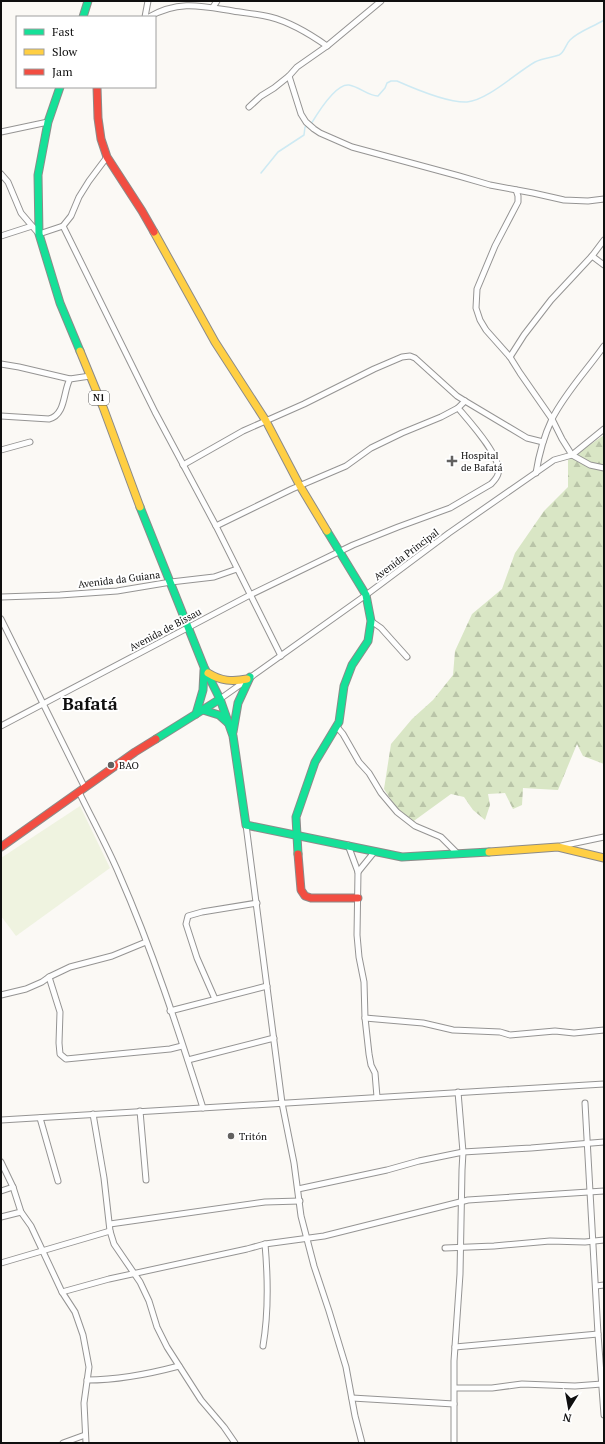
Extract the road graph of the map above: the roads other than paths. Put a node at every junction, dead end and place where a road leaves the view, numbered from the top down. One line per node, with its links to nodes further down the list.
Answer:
1 (88, 1): 6 (street)
2 (148, 1): 7 (street)
3 (217, 1): 5 (street)
4 (381, 1): 9 (street)
5 (213, 7): 8 (street); 9 (street)
6 (83, 16)
7 (145, 16)
8 (151, 16)
9 (327, 46): 10 (street)
10 (289, 76): 13 (street); 18 (street)
11 (60, 88): 14 (street, N1)
12 (98, 88): 16 (street)
13 (250, 107)
14 (48, 122): 15 (street); 22 (street, N1)
15 (1, 132)
16 (107, 157): 21 (street); 36 (street)
17 (1, 174): 20 (street)
18 (516, 190): 19 (street); 28 (street)
19 (604, 199)
20 (32, 226): 22 (street); 23 (street)
21 (62, 226): 22 (street); 42 (street)
22 (39, 234): 30 (street, N1)
23 (1, 236)
24 (604, 240): 25 (street)
25 (592, 256): 26 (street); 28 (street)
26 (604, 265)
27 (604, 346): 35 (street)
28 (510, 357): 35 (street)
29 (1, 364): 31 (street)
30 (90, 376): 31 (street); 49 (street, N1)
31 (70, 379): 34 (street)
32 (465, 401): 33 (street); 36 (street); 39 (street)
33 (458, 408): 45 (street); 47 (street, Avenida de Bissau)
34 (1, 416)
35 (552, 419): 39 (street); 41 (street)
36 (266, 421): 42 (street); 45 (street)
37 (604, 429): 41 (street, Avenida Principal)
38 (30, 442): 40 (street)
39 (543, 442): 44 (street)
40 (1, 450)
41 (572, 455): 43 (street); 44 (street, Avenida Principal)
42 (183, 465): 46 (street)
43 (604, 468)
44 (536, 473): 51 (street, Avenida Principal)
45 (300, 486): 46 (street); 47 (street)
46 (216, 526): 48 (street)
47 (340, 551): 50 (street, Avenida de Bissau); 51 (street)
48 (237, 569): 49 (street, Avenida da Guiana); 50 (street)
49 (171, 582): 52 (street, Avenida da Guiana); 55 (street, N1)
50 (250, 595): 55 (street, Avenida de Bissau); 56 (street)
51 (366, 595): 54 (street); 56 (street, Avenida Principal)
52 (1, 597)
53 (1, 619): 61 (street)
54 (371, 621): 57 (street); 66 (street)
55 (189, 627): 58 (street, N1); 61 (street, Avenida de Bissau)
56 (281, 656): 59 (street, Avenida Principal)
57 (407, 657)
58 (206, 670): 59 (street); 60 (street, N1); 63 (street)
59 (249, 678): 60 (street, Avenida Principal); 67 (street)
60 (220, 699): 62 (street); 64 (street)
61 (44, 704): 65 (street, Avenida de Bissau); 68 (street)
62 (203, 710): 63 (street); 64 (street)
63 (196, 714): 68 (street)
64 (228, 723): 67 (street)
65 (1, 726)
66 (337, 727): 70 (street); 76 (street)
67 (233, 736): 69 (street)
68 (82, 790): 73 (street); 81 (street)
69 (246, 825): 70 (street); 80 (street)
70 (296, 834): 72 (street); 79 (street)
71 (604, 837): 74 (street)
72 (348, 845): 75 (street); 78 (street)
73 (1, 847)
74 (558, 847): 76 (street); 77 (street)
75 (375, 851): 76 (street); 78 (street)
76 (458, 854)
77 (604, 858)
78 (358, 872): 79 (street)
79 (358, 898): 87 (street)
80 (257, 903): 83 (street); 85 (street)
81 (146, 942): 82 (street); 86 (street)
82 (49, 977): 84 (street); 90 (street)
83 (268, 986): 85 (street); 89 (street)
84 (1, 995)
85 (215, 999): 86 (street)
86 (170, 1011): 90 (street)
87 (364, 1018): 88 (street); 94 (street)
88 (604, 1030)
89 (274, 1038): 91 (street); 95 (street)
90 (182, 1046): 91 (street)
91 (188, 1060): 97 (street)
92 (604, 1084): 93 (street)
93 (458, 1092): 94 (street); 104 (street)
94 (377, 1097): 95 (street)
95 (282, 1103): 97 (street); 110 (street)
96 (585, 1104): 103 (street)
97 (202, 1108): 98 (street)
98 (140, 1111): 99 (street); 106 (street)
99 (93, 1114): 100 (street); 117 (street)
100 (40, 1118): 101 (street); 107 (street)
101 (1, 1120)
102 (604, 1142): 103 (street)
103 (587, 1143): 104 (street); 112 (street)
104 (463, 1152): 110 (street); 114 (street)
105 (1, 1162): 108 (street)
106 (146, 1180)
107 (58, 1181)
108 (13, 1186): 109 (street); 115 (street)
109 (1, 1190)
110 (298, 1190): 113 (street)
111 (604, 1191): 112 (street)
112 (591, 1192): 114 (street); 121 (street)
113 (300, 1201): 117 (street); 119 (street)
114 (461, 1202): 119 (street); 123 (street)
115 (21, 1212): 116 (street); 125 (street)
116 (1, 1218)
117 (110, 1224): 118 (street)
118 (110, 1231): 125 (street); 127 (street)
119 (306, 1239): 122 (street); 138 (street)
120 (604, 1240): 121 (street)
121 (594, 1242): 123 (street); 129 (street)
122 (265, 1244): 127 (street); 132 (street)
123 (461, 1247): 124 (street); 133 (street)
124 (445, 1248)
125 (43, 1250): 126 (street); 130 (street)
126 (1, 1263)
127 (135, 1274): 130 (street); 134 (street)
128 (604, 1285): 129 (street)
129 (596, 1286): 131 (street)
130 (62, 1292): 135 (street)
131 (600, 1331): 133 (street); 136 (street)
132 (263, 1346)
133 (455, 1347): 137 (street)
134 (179, 1366): 135 (street); 144 (street)
135 (87, 1380): 141 (street)
136 (602, 1384): 137 (street); 140 (street)
137 (455, 1388): 139 (street)
138 (352, 1398): 139 (street); 145 (street)
139 (454, 1404): 146 (street)
140 (604, 1415)
141 (85, 1435): 142 (street); 143 (street)
142 (63, 1443)
143 (86, 1443)
144 (235, 1443)
145 (362, 1443)
146 (454, 1443)

